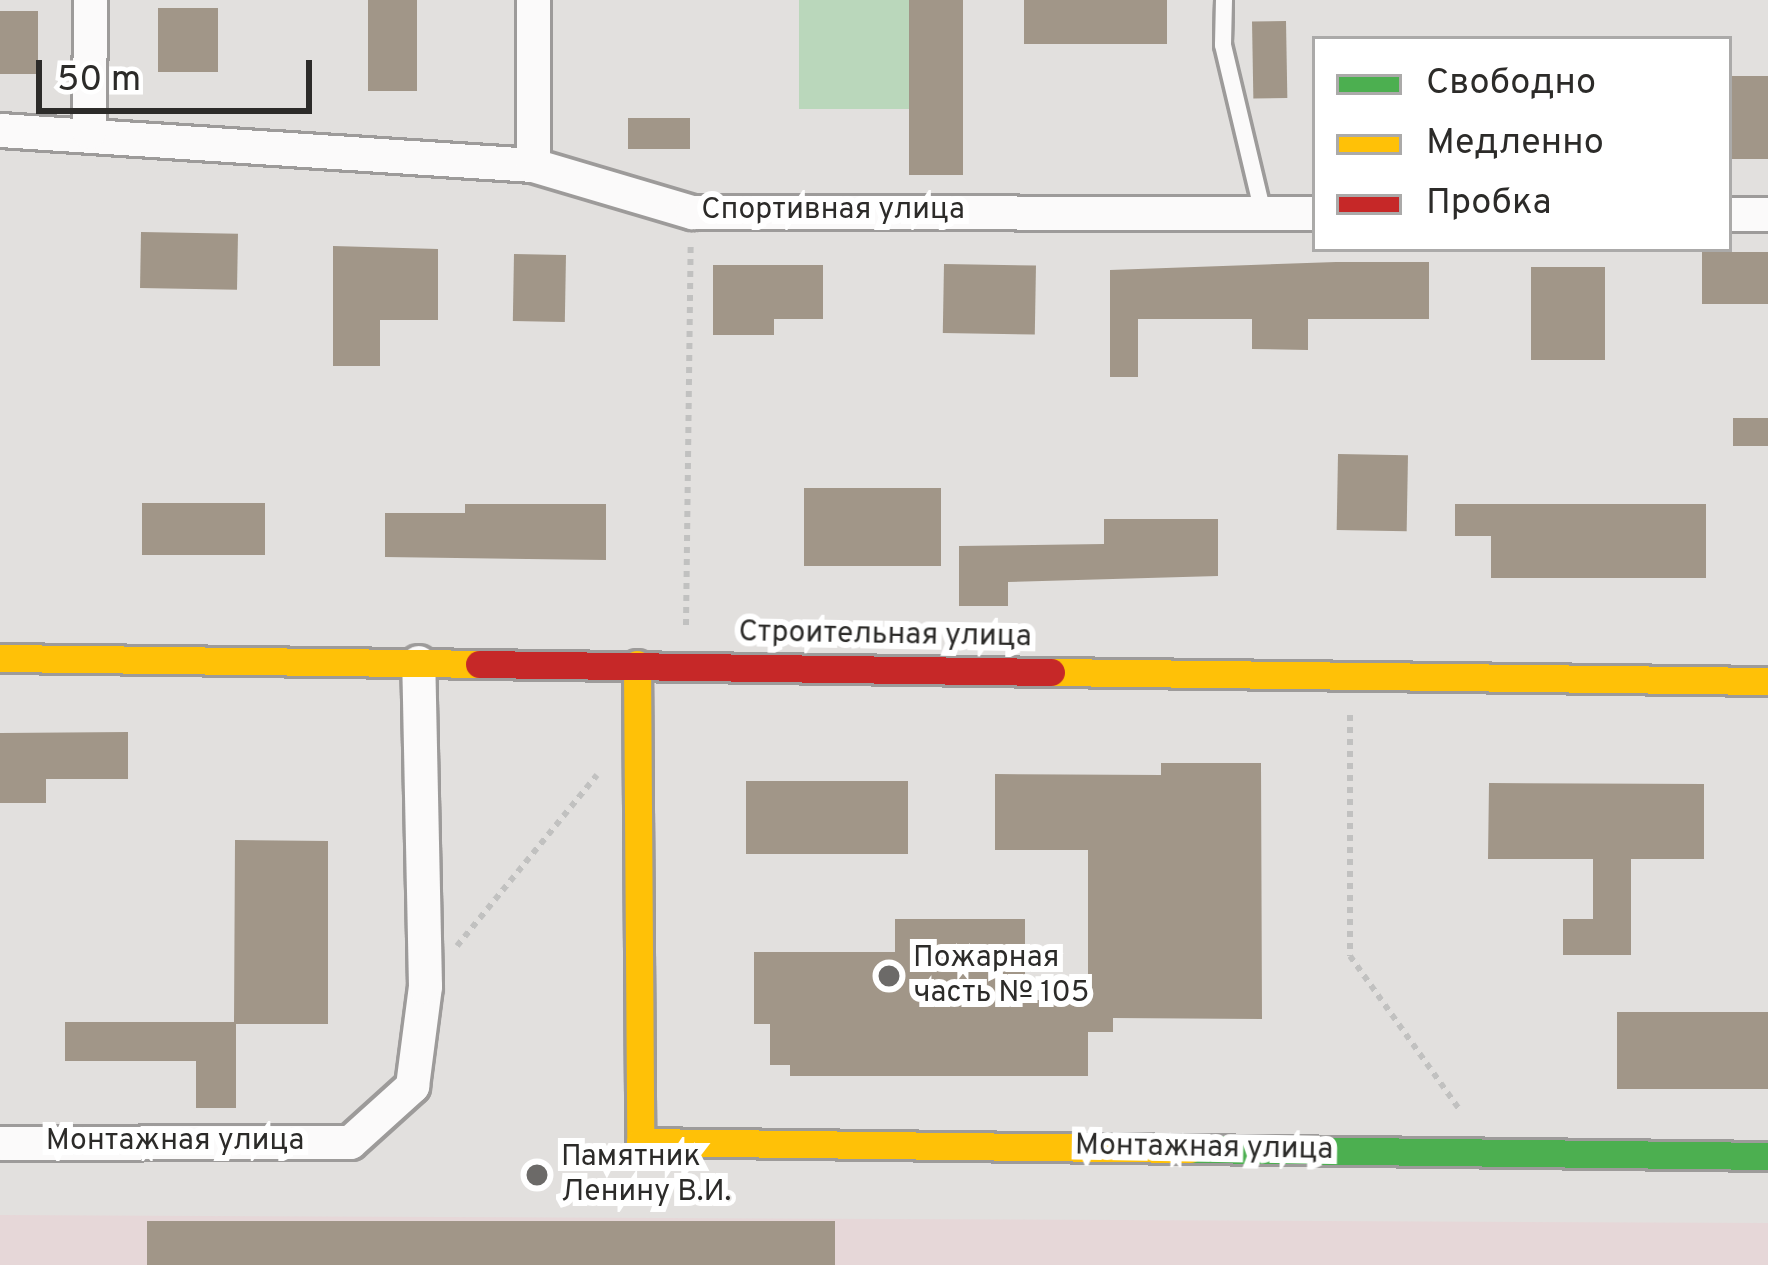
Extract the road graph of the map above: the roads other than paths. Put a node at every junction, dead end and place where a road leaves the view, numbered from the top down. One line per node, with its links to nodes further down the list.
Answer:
1 (90, 0): 5 (street)
2 (533, 0): 6 (street)
3 (1224, 0): 7 (lane)
4 (0, 130): 5 (street, Спортивная улица)
5 (88, 132): 6 (street, Спортивная улица)
6 (533, 165): 7 (street, Спортивная улица)
7 (1263, 213): 8 (street, Спортивная улица)
8 (1312, 213)
9 (1732, 214): 10 (street)
10 (1768, 214)
11 (0, 658): 12 (street, Строительная улица)
12 (418, 662): 13 (street, Строительная улица); 15 (street, Монтажная улица)
13 (638, 664): 14 (street, Строительная улица); 16 (street, Монтажная улица)
14 (1768, 681)
15 (0, 1143)
16 (1768, 1156)

